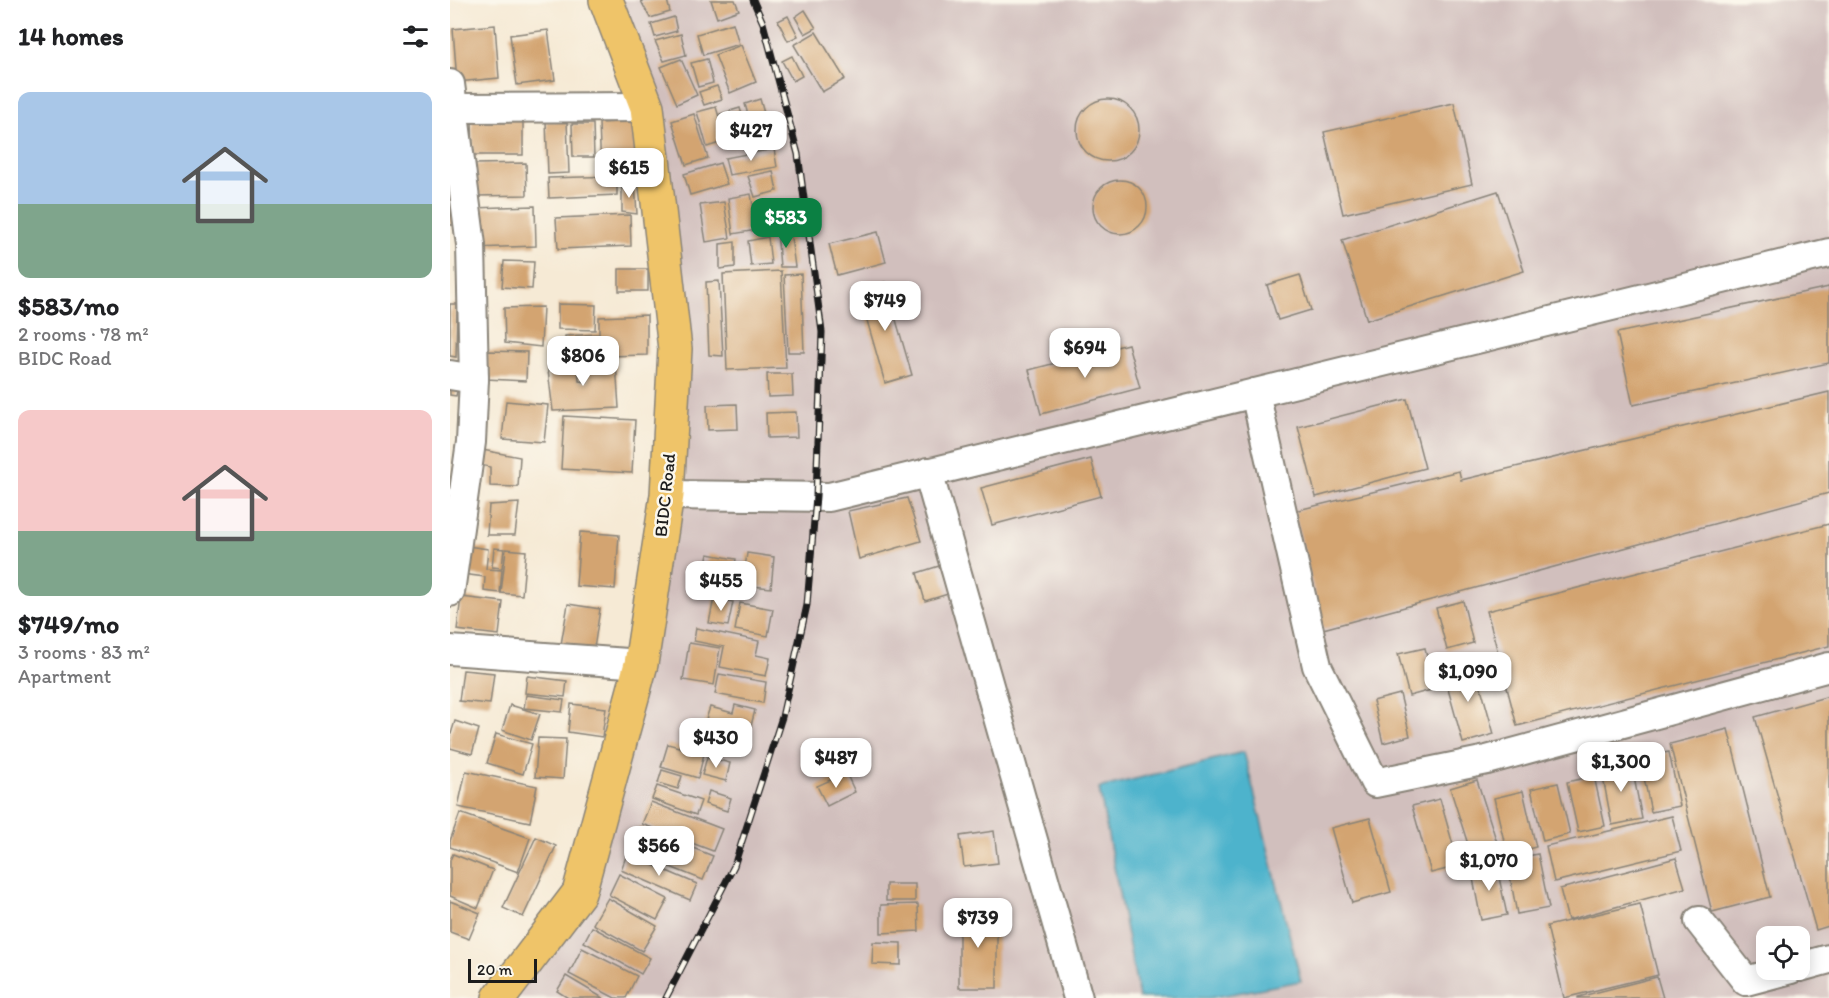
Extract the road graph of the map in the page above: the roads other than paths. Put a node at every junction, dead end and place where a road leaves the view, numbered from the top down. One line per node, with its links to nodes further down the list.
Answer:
1 (606, 0): 3 (main road, BIDC Road)
2 (451, 93): 3 (street); 4 (street)
3 (647, 107): 12 (main road, BIDC Road)
4 (454, 161): 5 (street)
5 (461, 244): 7 (street)
6 (1829, 253): 9 (street)
7 (461, 298): 8 (street)
8 (462, 377): 10 (street)
9 (1255, 393): 11 (street); 17 (street)
10 (461, 440): 13 (street)
11 (928, 472): 12 (street); 23 (street)
12 (667, 495): 16 (main road, BIDC Road)
13 (456, 518): 14 (street)
14 (451, 586)
15 (450, 650): 16 (street)
16 (641, 664): 22 (main road, BIDC Road)
17 (1829, 667)
18 (1699, 921): 21 (street)
19 (1829, 959): 20 (street)
20 (1810, 964)
21 (1756, 978)
22 (499, 998)
23 (1078, 998)

